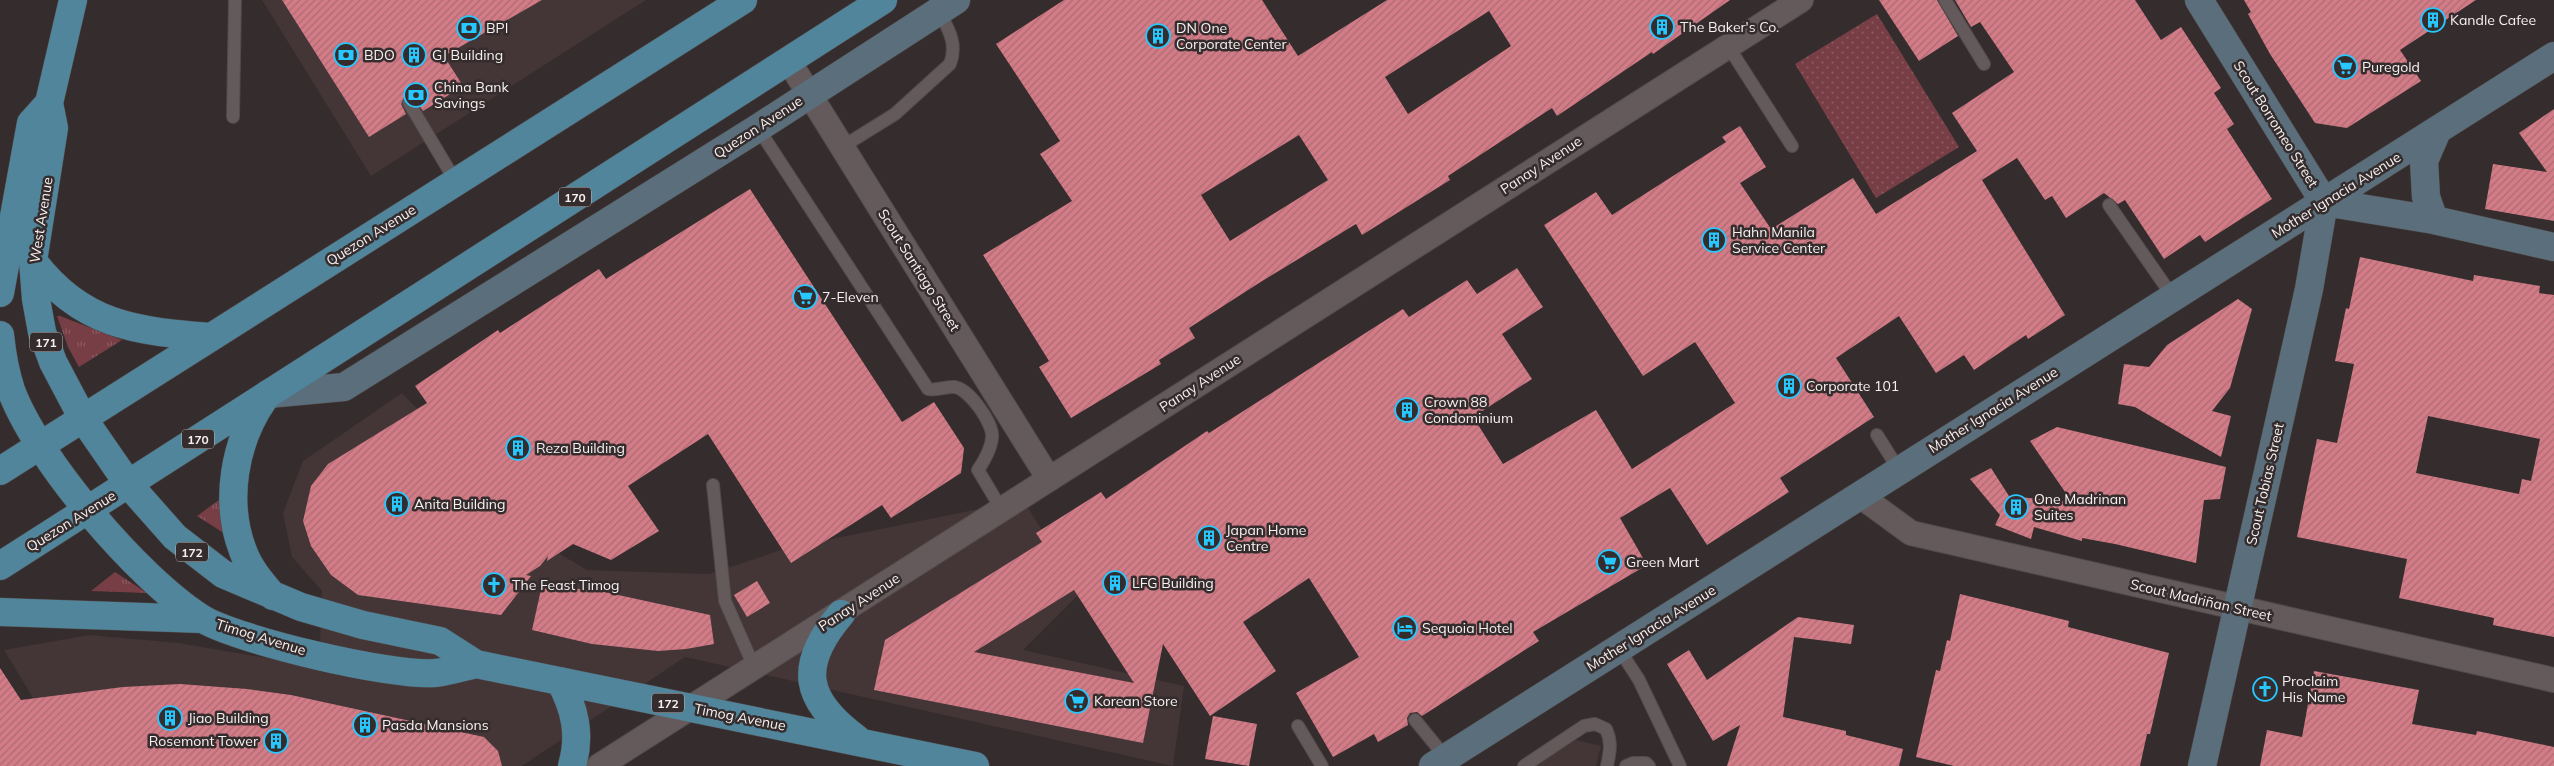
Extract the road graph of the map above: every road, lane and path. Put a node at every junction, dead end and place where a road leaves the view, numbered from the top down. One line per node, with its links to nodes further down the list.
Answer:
1 (73, 0): 14 (main road, West Avenue / 171)
2 (235, 0): 16 (lane)
3 (743, 0): 21 (main road, Quezon Avenue)
4 (883, 0): 11 (main road, Quezon Avenue / 170)
5 (1801, 0): 9 (street, Panay Avenue)
6 (1945, 0): 12 (lane)
7 (2198, 0): 22 (street, Scout Borromeo Street)
8 (948, 6): 13 (street, Quezon Avenue / 170); 20 (lane)
9 (1728, 46): 19 (lane); 38 (street, Panay Avenue)
10 (2554, 56): 18 (street, Mother Ignacia Avenue)
11 (788, 60): 13 (street, Scout Santiago Street); 32 (main road, Quezon Avenue / 170)
12 (1984, 64)
13 (809, 94): 17 (street, Quezon Avenue / 170); 20 (street, Scout Santiago Street)
14 (49, 104): 24 (main road, West Avenue); 27 (main road, West Avenue / 171)
15 (409, 104): 21 (lane)
16 (233, 117)
17 (758, 128): 32 (street, Quezon Avenue / 170); 43 (lane)
18 (2437, 131): 22 (street, Mother Ignacia Avenue); 25 (street)
19 (1792, 146)
20 (842, 147): 38 (street, Scout Santiago Street)
21 (456, 182): 31 (main road, Quezon Avenue)
22 (2324, 202): 25 (street, Scout Borromeo Street); 29 (street, Mother Ignacia Avenue); 46 (street, Scout Tobias Street)
23 (2109, 205): 29 (lane)
24 (9, 214): 28 (main road, West Avenue)
25 (2434, 220): 26 (street, Scout Borromeo Street)
26 (2554, 247)
27 (33, 261): 31 (main road); 33 (main road, West Avenue / 171)
28 (0, 293)
29 (2173, 297): 36 (street, Mother Ignacia Avenue)
30 (0, 335): 35 (main road)
31 (210, 337): 33 (main road, Quezon Avenue)
32 (268, 394): 39 (main road, Quezon Avenue / 170); 45 (main road)
33 (82, 417): 35 (main road, Quezon Avenue); 39 (main road, West Avenue)
34 (1877, 435): 36 (lane)
35 (40, 444): 37 (main road, Quezon Avenue); 42 (main road, Timog Avenue)
36 (1899, 470): 41 (street, Mother Ignacia Avenue)
37 (0, 471)
38 (1050, 479): 43 (street, Panay Avenue)
39 (129, 485): 42 (main road, Quezon Avenue / 170); 45 (main road, Timog Avenue / 172)
40 (713, 485): 52 (lane)
41 (1860, 495): 46 (street, Scout Madriñan Street); 50 (street, Mother Ignacia Avenue)
42 (88, 510): 44 (main road, Quezon Avenue / 170); 49 (main road, Timog Avenue / 172)
43 (1002, 510): 48 (street, Panay Avenue)
44 (0, 566)
45 (273, 596): 51 (main road, Timog Avenue / 172)
46 (2237, 608): 53 (street, Scout Madriñan Street); 69 (street, Scout Tobias Street)
47 (0, 612): 49 (main road)
48 (841, 614): 52 (street, Panay Avenue); 58 (main road)
49 (202, 619): 51 (main road, Timog Avenue / 172)
50 (1619, 649): 59 (street, Mother Ignacia Avenue); 68 (lane)
51 (476, 664): 54 (main road, Timog Avenue / 172)
52 (755, 669): 55 (street, Panay Avenue)
53 (2554, 680)
54 (560, 681): 55 (main road, Timog Avenue / 172); 60 (main road)
55 (694, 708): 58 (main road, Timog Avenue / 172); 61 (street, Panay Avenue)
56 (1415, 720): 59 (lane)
57 (1298, 726): 63 (lane)
58 (861, 742): 62 (main road, Timog Avenue / 172)
59 (1445, 763)
60 (572, 766)
61 (599, 766)
62 (975, 766)
63 (1322, 766)
64 (1524, 766): 65 (lane)
65 (1607, 766)
66 (1626, 766): 67 (lane)
67 (1649, 766)
68 (1680, 766)
69 (2202, 766)

